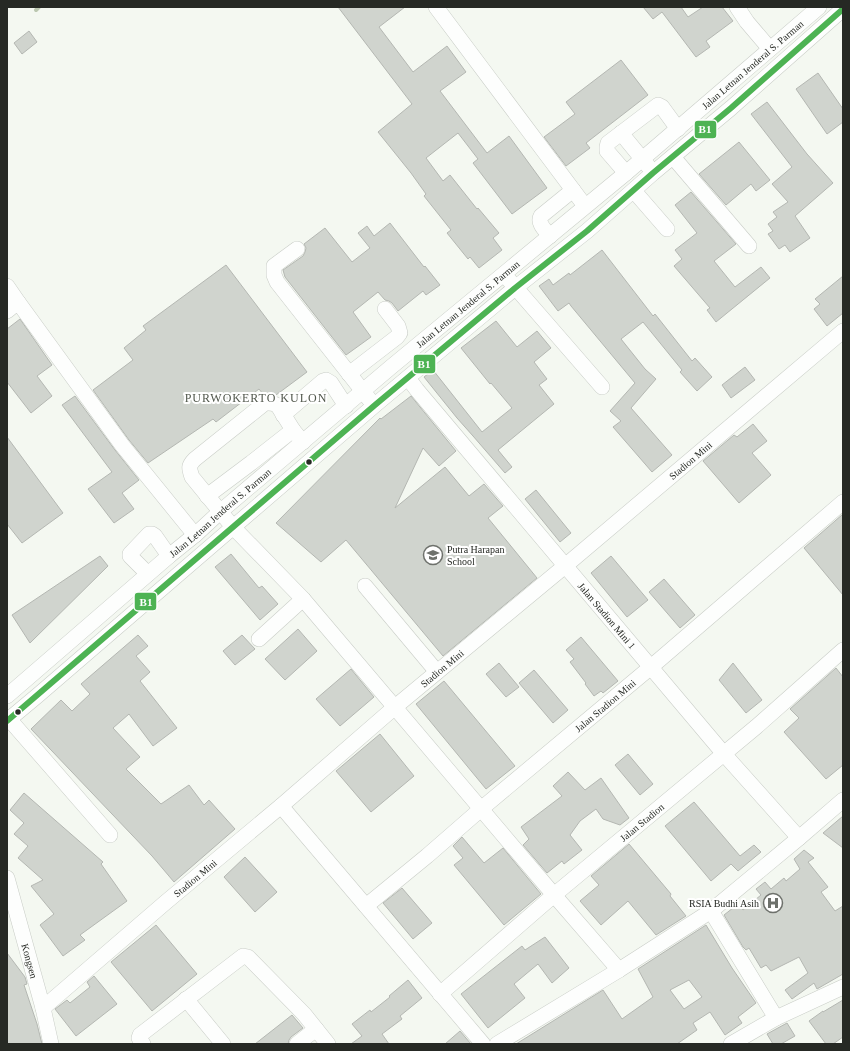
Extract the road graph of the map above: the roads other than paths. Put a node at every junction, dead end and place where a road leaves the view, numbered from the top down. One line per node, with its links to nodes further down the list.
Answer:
1 (436, 7): 15 (street)
2 (737, 7): 6 (street)
3 (843, 9): 5 (street, Jalan Letnan Jenderal S. Parman)
4 (815, 11): 5 (street); 6 (street, Jalan Letnan Jenderal S. Parman)
5 (822, 27): 8 (street, Jalan Letnan Jenderal S. Parman)
6 (770, 49): 7 (street, Jalan Letnan Jenderal S. Parman)
7 (718, 94): 8 (street); 9 (street, Jalan Letnan Jenderal S. Parman)
8 (731, 108): 11 (street, Jalan Letnan Jenderal S. Parman)
9 (678, 129): 10 (street); 12 (street, Jalan Letnan Jenderal S. Parman)
10 (622, 133): 12 (street); 13 (street)
11 (673, 157): 14 (street, Jalan Letnan Jenderal S. Parman); 20 (street)
12 (642, 159): 13 (street, Jalan Letnan Jenderal S. Parman); 14 (street)
13 (626, 173): 17 (street, Jalan Letnan Jenderal S. Parman)
14 (653, 173): 16 (street, Jalan Letnan Jenderal S. Parman)
15 (573, 190): 17 (street); 19 (street)
16 (634, 191): 18 (street); 24 (street, Jalan Letnan Jenderal S. Parman)
17 (586, 206): 19 (street, Jalan Letnan Jenderal S. Parman)
18 (667, 228)
19 (550, 236): 22 (street, Jalan Letnan Jenderal S. Parman)
20 (749, 246)
21 (297, 249): 30 (street)
22 (505, 274): 24 (street); 29 (street, Jalan Letnan Jenderal S. Parman)
23 (7, 286): 25 (street)
24 (515, 288): 31 (street, Jalan Letnan Jenderal S. Parman); 32 (street)
25 (13, 306): 46 (street)
26 (385, 309): 28 (street)
27 (843, 331): 48 (street, Stadion Mini)
28 (380, 351): 29 (street); 30 (street)
29 (391, 368): 33 (street, Jalan Letnan Jenderal S. Parman)
30 (350, 374): 33 (street)
31 (412, 384): 34 (street, Jalan Letnan Jenderal S. Parman); 48 (street, Jalan Stadion Mini 1)
32 (602, 386)
33 (363, 392): 34 (street); 35 (street, Jalan Letnan Jenderal S. Parman)
34 (375, 405): 41 (street, Jalan Letnan Jenderal S. Parman)
35 (346, 406): 36 (street); 38 (street, Jalan Letnan Jenderal S. Parman)
36 (283, 415): 37 (street); 42 (street)
37 (293, 430): 38 (street); 39 (street)
38 (303, 442): 40 (street, Jalan Letnan Jenderal S. Parman)
39 (251, 463): 40 (street); 42 (street)
40 (262, 477): 41 (street); 44 (street, Jalan Letnan Jenderal S. Parman)
41 (274, 493): 45 (street, Jalan Letnan Jenderal S. Parman)
42 (207, 496): 44 (street)
43 (843, 502): 56 (street, Jalan Stadion Mini)
44 (221, 512): 45 (street); 46 (street, Jalan Letnan Jenderal S. Parman)
45 (234, 527): 51 (street); 54 (street, Jalan Letnan Jenderal S. Parman)
46 (195, 535): 47 (street, Jalan Letnan Jenderal S. Parman)
47 (169, 556): 49 (street, Jalan Letnan Jenderal S. Parman); 49 (street)
48 (565, 566): 56 (street, Jalan Stadion Mini 1); 57 (street, Stadion Mini)
49 (148, 574): 52 (street, Jalan Letnan Jenderal S. Parman)
50 (365, 586): 57 (street)
51 (302, 599): 53 (street); 59 (street)
52 (86, 627): 54 (street); 58 (street, Jalan Letnan Jenderal S. Parman)
53 (259, 639)
54 (98, 643): 60 (street, Jalan Letnan Jenderal S. Parman)
55 (843, 650): 61 (street, Jalan Stadion)
56 (651, 667): 61 (street, Jalan Stadion Mini 1); 64 (street, Jalan Stadion Mini)
57 (437, 672): 59 (street, Stadion Mini)
58 (7, 696)
59 (395, 707): 63 (street, Stadion Mini); 64 (street)
60 (8, 720): 65 (street)
61 (724, 754): 66 (street, Jalan Stadion Mini 1); 68 (street, Jalan Stadion)
62 (843, 800): 66 (street)
63 (281, 806): 69 (street); 76 (street, Stadion Mini)
64 (481, 809): 68 (street); 69 (street, Jalan Stadion Mini)
65 (110, 835)
66 (799, 838): 70 (street)
67 (7, 878): 71 (street, Kongsen)
68 (554, 896): 72 (street); 74 (street, Jalan Stadion)
69 (366, 906): 74 (street)
70 (711, 911): 72 (street); 77 (street)
71 (11, 913): 76 (street, Kongsen)
72 (619, 970): 85 (street)
73 (843, 987): 77 (street)
74 (440, 994): 84 (street)
75 (186, 999): 78 (street); 80 (street); 81 (street)
76 (42, 1008): 79 (street, Kongsen)
77 (776, 1018): 86 (street)
78 (316, 1029): 82 (street); 83 (street)
79 (51, 1044)
80 (142, 1044)
81 (223, 1044)
82 (297, 1044)
83 (328, 1044)
84 (483, 1044)
85 (498, 1044)
86 (731, 1044)

